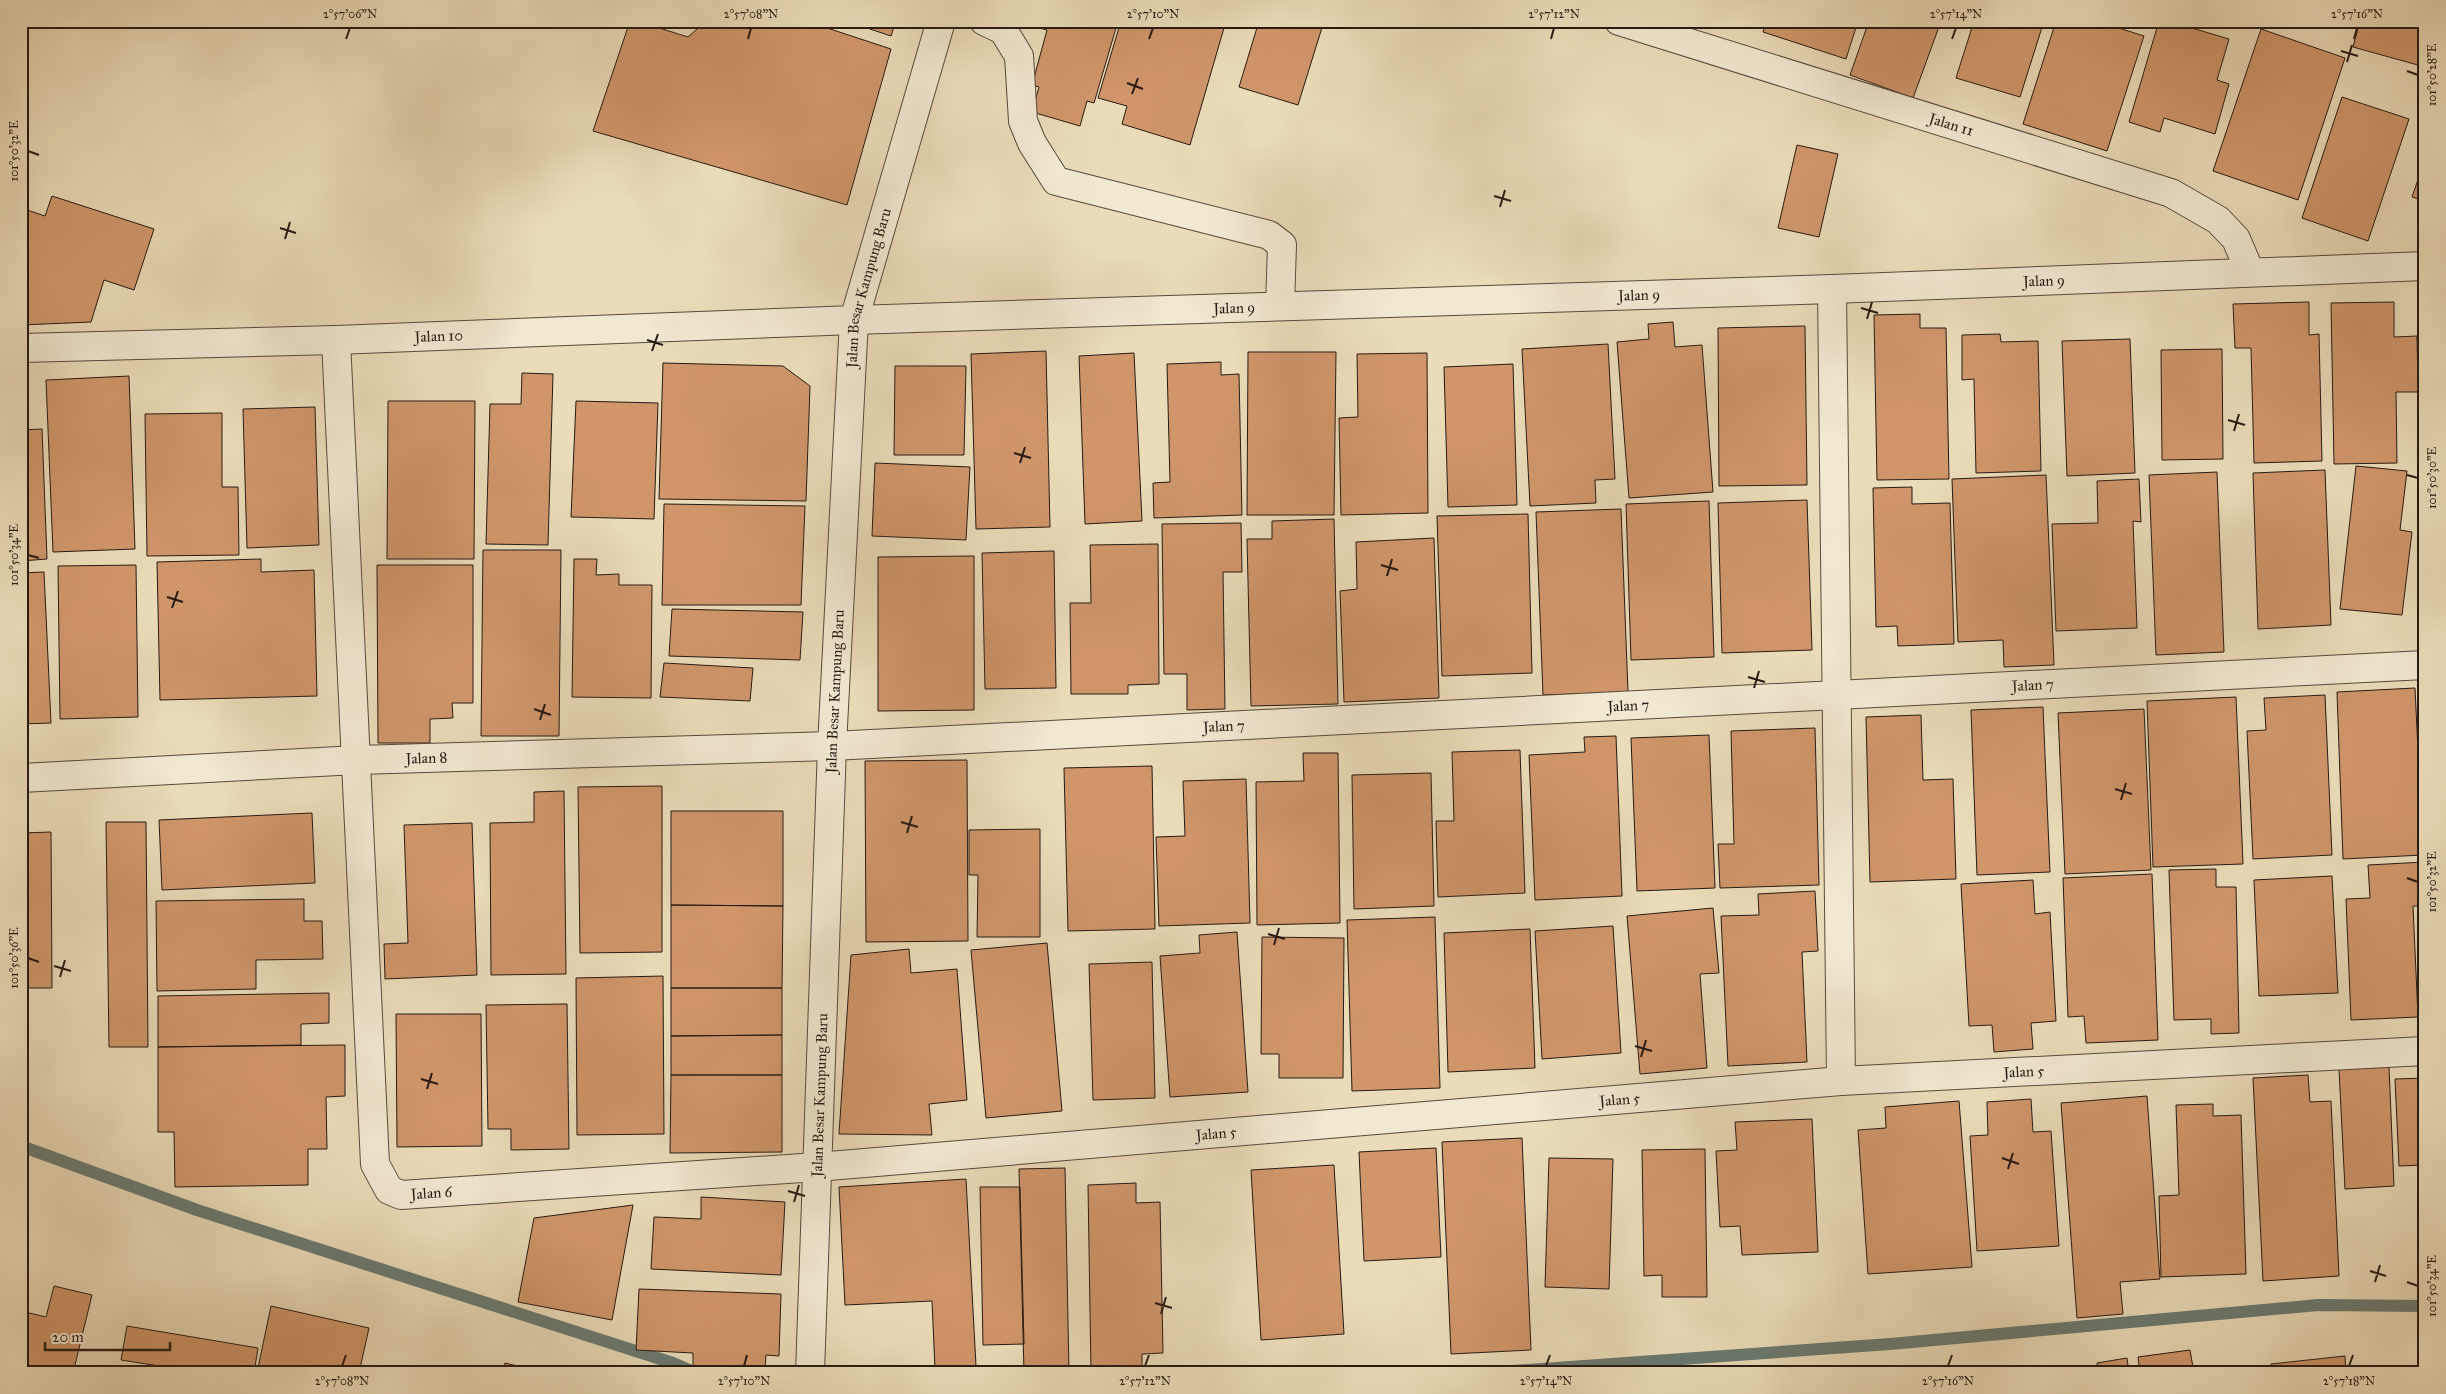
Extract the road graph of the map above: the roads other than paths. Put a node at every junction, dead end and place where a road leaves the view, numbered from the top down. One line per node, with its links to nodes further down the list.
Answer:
1 (941, 21): 8 (street, Jalan Besar Kampung Baru)
2 (984, 21): 7 (street)
3 (1619, 21): 5 (street, Jalan 11)
4 (2425, 266): 5 (street, Jalan 9)
5 (2250, 272): 6 (street, Jalan 9)
6 (1832, 289): 7 (street, Jalan 9); 12 (street)
7 (1280, 306): 8 (street, Jalan 9)
8 (854, 320): 9 (street, Jalan 10); 13 (street, Jalan Besar Kampung Baru)
9 (336, 340): 10 (street, Jalan 10); 14 (street)
10 (21, 348)
11 (2425, 665): 12 (street, Jalan 7)
12 (1836, 694): 13 (street, Jalan 7); 17 (street)
13 (832, 746): 14 (street, Jalan 8); 18 (street, Jalan Besar Kampung Baru)
14 (357, 760): 15 (street, Jalan 8); 18 (street, Jalan 6)
15 (21, 778)
16 (2425, 1051): 17 (street, Jalan 5)
17 (1841, 1081): 18 (street, Jalan 5)
18 (817, 1167): 19 (street, Jalan Besar Kampung Baru)
19 (810, 1373)

